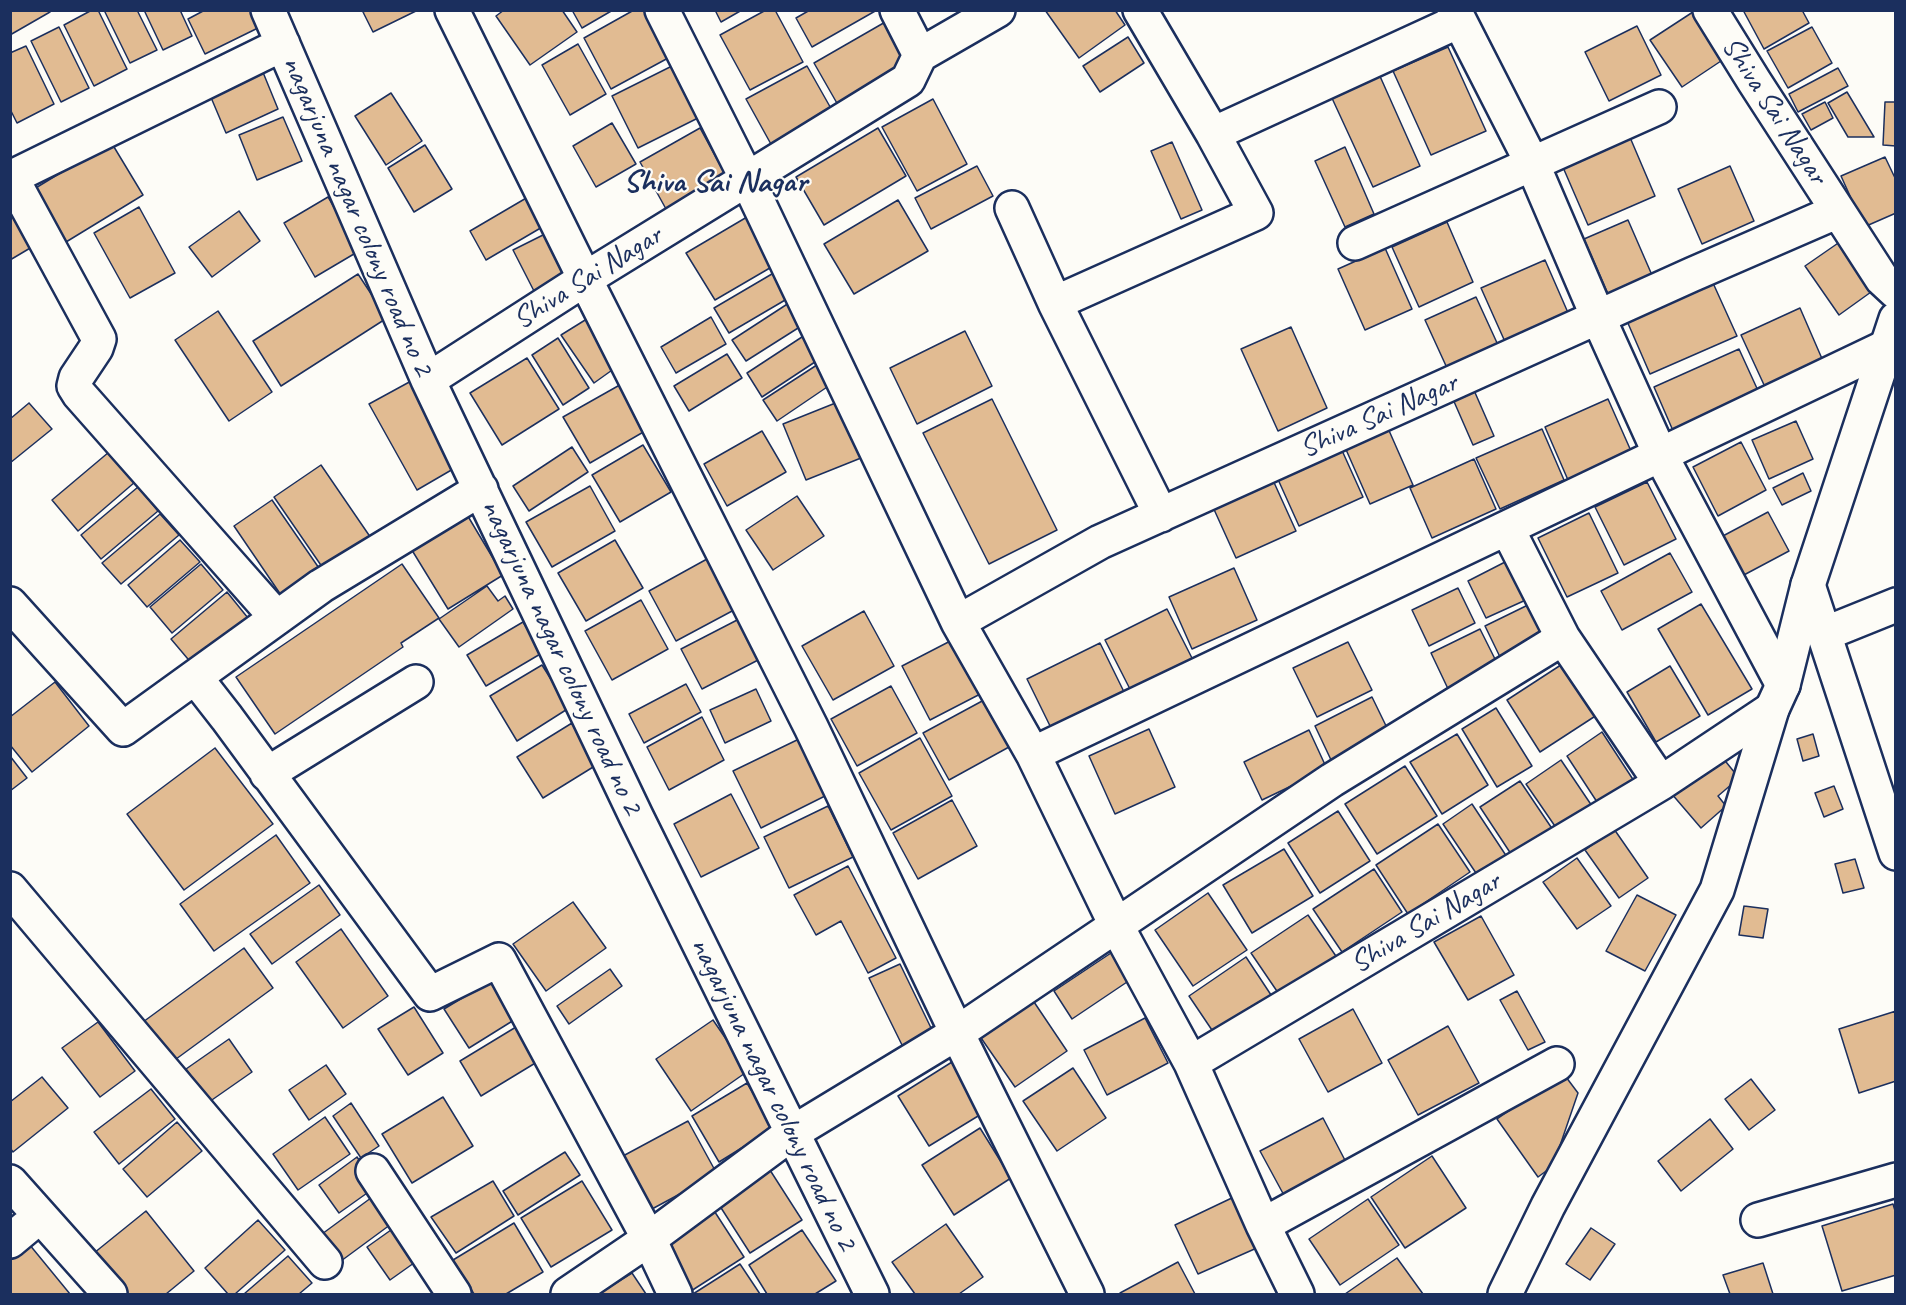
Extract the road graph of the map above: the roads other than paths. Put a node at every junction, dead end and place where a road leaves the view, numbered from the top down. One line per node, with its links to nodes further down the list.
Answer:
1 (268, 10): 9 (street, nagarjuna nagar colony road no 2)
2 (452, 10): 19 (street)
3 (662, 10): 15 (street)
4 (897, 10): 10 (street)
5 (998, 10): 10 (street)
6 (1140, 10): 12 (street)
7 (1710, 10): 17 (street, Shiva Sai Nagar)
8 (1457, 16): 12 (street); 13 (street)
9 (283, 44): 14 (street); 24 (street, nagarjuna nagar colony road no 2)
10 (920, 55): 15 (street, Shiva Sai Nagar)
11 (1659, 107): 13 (street)
12 (1213, 134): 21 (street)
13 (1532, 163): 18 (street); 22 (street)
14 (11, 177): 32 (street)
15 (747, 178): 19 (street, Shiva Sai Nagar); 33 (street)
16 (1012, 208): 21 (street)
17 (1838, 211): 20 (street, Shiva Sai Nagar); 22 (street, Shiva Sai Nagar)
18 (1355, 243)
19 (585, 279): 24 (street, Shiva Sai Nagar); 45 (street)
20 (1896, 292)
21 (1055, 303): 27 (street)
22 (1598, 317): 25 (street); 27 (street, Shiva Sai Nagar)
23 (1891, 333): 25 (street); 29 (street)
24 (428, 380): 26 (street, nagarjuna nagar colony road no 2)
25 (1660, 454): 28 (street); 38 (street)
26 (481, 489): 32 (street); 48 (street, nagarjuna nagar colony road no 2)
27 (1161, 515): 33 (street, Shiva Sai Nagar)
28 (1507, 528): 35 (street); 39 (street)
29 (1808, 585): 34 (street); 38 (street)
30 (10, 604): 36 (street)
31 (1896, 605): 34 (street)
32 (277, 618): 36 (street)
33 (958, 622): 39 (street)
34 (1824, 634): 42 (street)
35 (1563, 638): 41 (street); 44 (street)
36 (195, 677): 40 (street)
37 (416, 682): 40 (street)
38 (1777, 697): 41 (street, Shiva Sai Nagar); 65 (street)
39 (1033, 754): 44 (street)
40 (267, 774): 55 (street)
41 (1661, 783): 46 (street, Shiva Sai Nagar)
42 (1896, 854)
43 (10, 889): 57 (street)
44 (1116, 925): 45 (street); 46 (street)
45 (957, 1033): 48 (street); 63 (street)
46 (1191, 1063): 54 (street)
47 (1557, 1064): 54 (street)
48 (792, 1133): 55 (street); 62 (street, nagarjuna nagar colony road no 2)
49 (373, 1172): 59 (street)
50 (1896, 1180): 53 (street)
51 (10, 1182): 52 (street)
52 (40, 1216): 56 (street); 58 (street)
53 (1758, 1220)
54 (1263, 1225): 64 (street)
55 (649, 1239): 60 (street); 61 (street)
56 (10, 1241)
57 (325, 1262)
58 (110, 1294)
59 (454, 1294)
60 (568, 1294)
61 (675, 1294)
62 (872, 1294)
63 (1087, 1294)
64 (1297, 1294)
65 (1505, 1294)

